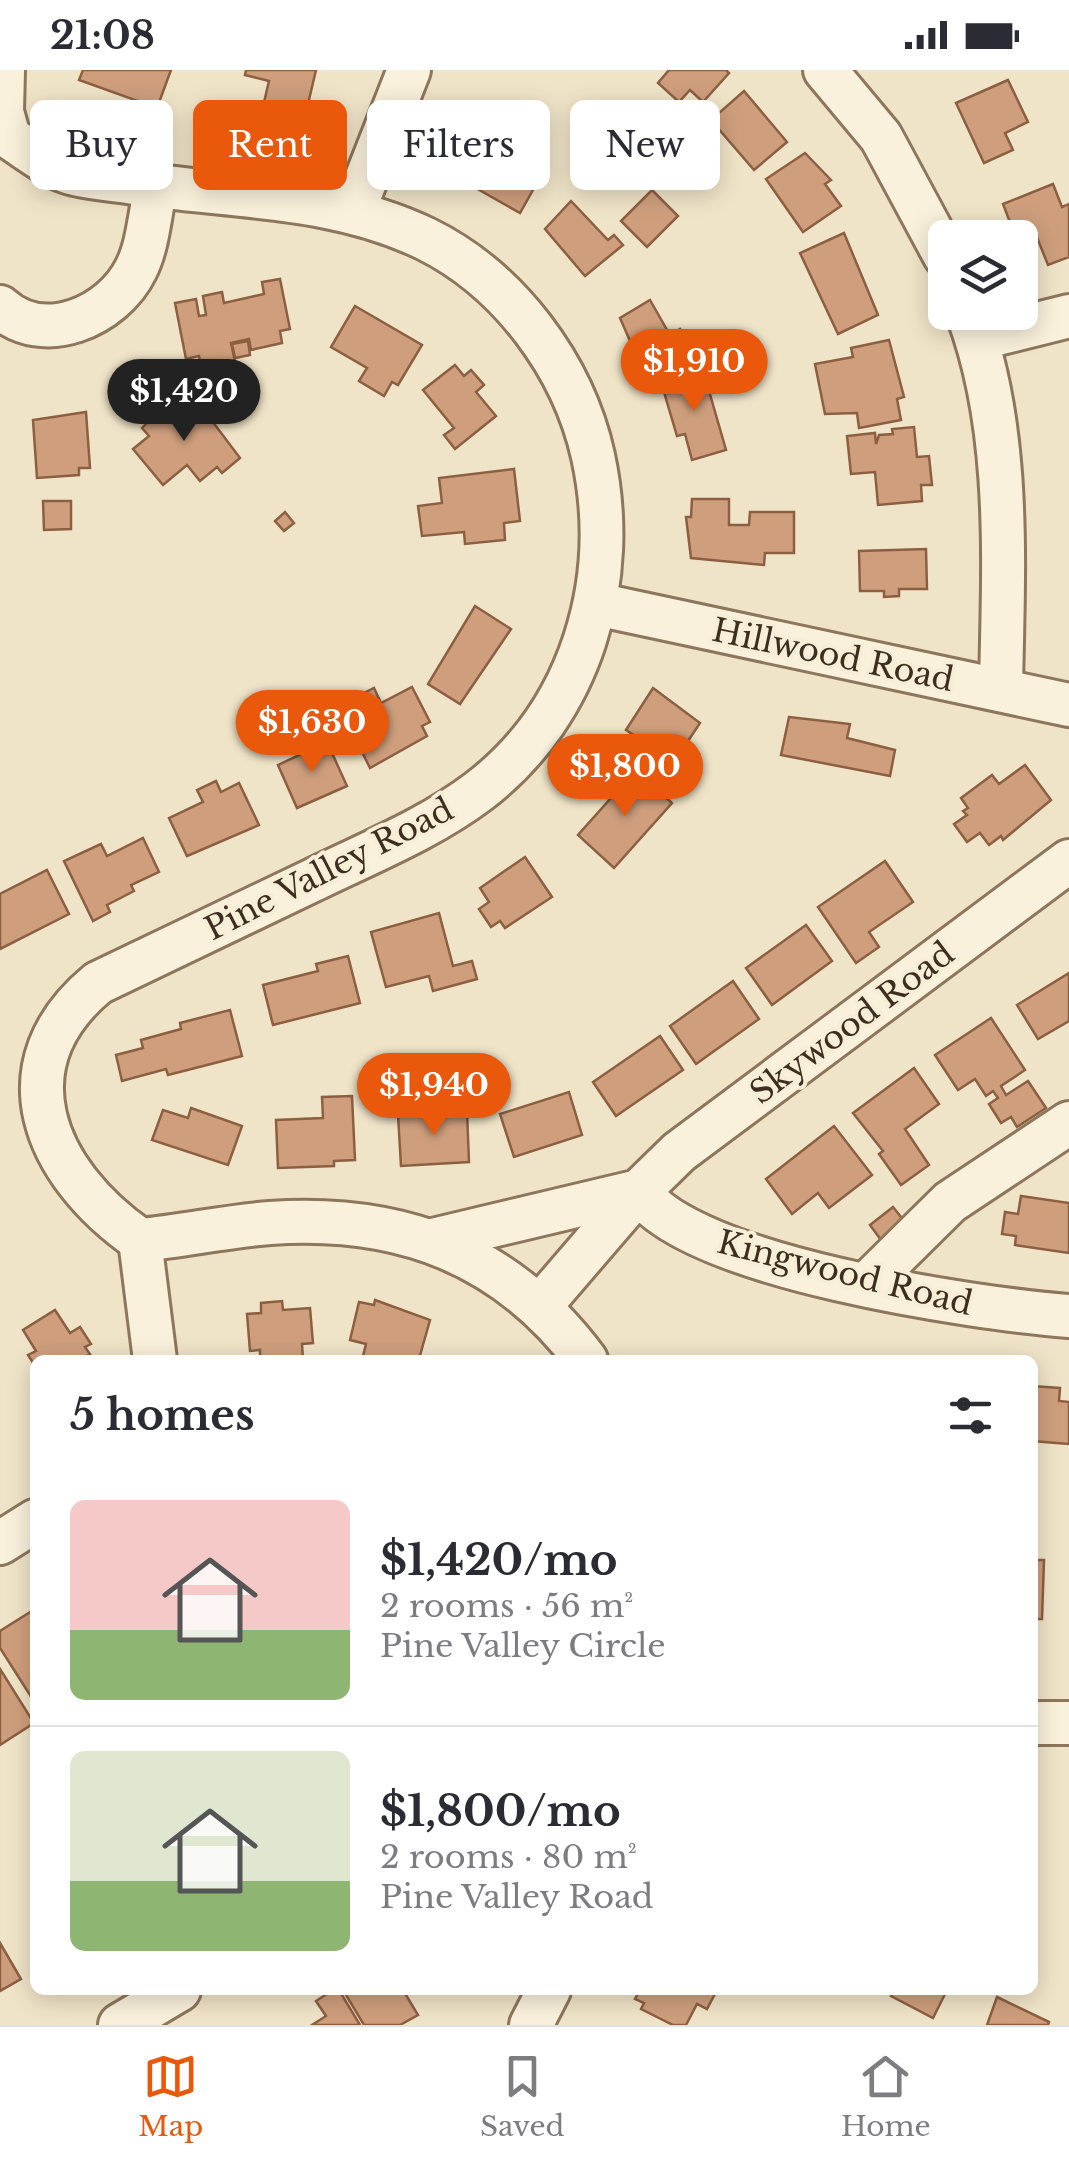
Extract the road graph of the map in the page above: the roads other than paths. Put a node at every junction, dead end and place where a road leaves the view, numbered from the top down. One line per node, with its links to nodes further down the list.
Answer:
1 (3, 70): 4 (street, Pine Valley Road)
2 (409, 70): 8 (street)
3 (825, 70): 9 (street)
4 (4, 143): 5 (street, Pine Valley Road)
5 (30, 155)
6 (173, 188): 8 (street, Pine Valley Road)
7 (155, 190): 10 (street)
8 (354, 210): 14 (street, Pine Valley Road)
9 (928, 224)
10 (0, 307)
11 (1069, 316): 12 (street)
12 (1038, 319)
13 (973, 330): 15 (street)
14 (596, 604): 15 (street, Hillwood Road); 20 (street, Pine Valley Road)
15 (1001, 690): 16 (street, Hillwood Road)
16 (1069, 705)
17 (1069, 861): 19 (street, Skywood Road)
18 (1069, 1123): 22 (street)
19 (639, 1190): 21 (street, Skywood Road); 22 (street, Kingwood Road); 23 (street, Skywood Road)
20 (140, 1240): 21 (street); 25 (street)
21 (434, 1240): 23 (street)
22 (866, 1285): 24 (street, Kingwood Road)
23 (541, 1306): 26 (street)
24 (1069, 1316)
25 (153, 1355)
26 (582, 1355)
27 (30, 1524): 28 (street)
28 (0, 1543)
29 (1038, 1723): 30 (street)
30 (1069, 1723)
31 (171, 1995): 33 (street)
32 (547, 1995): 34 (street)
33 (120, 2025)
34 (532, 2025)

